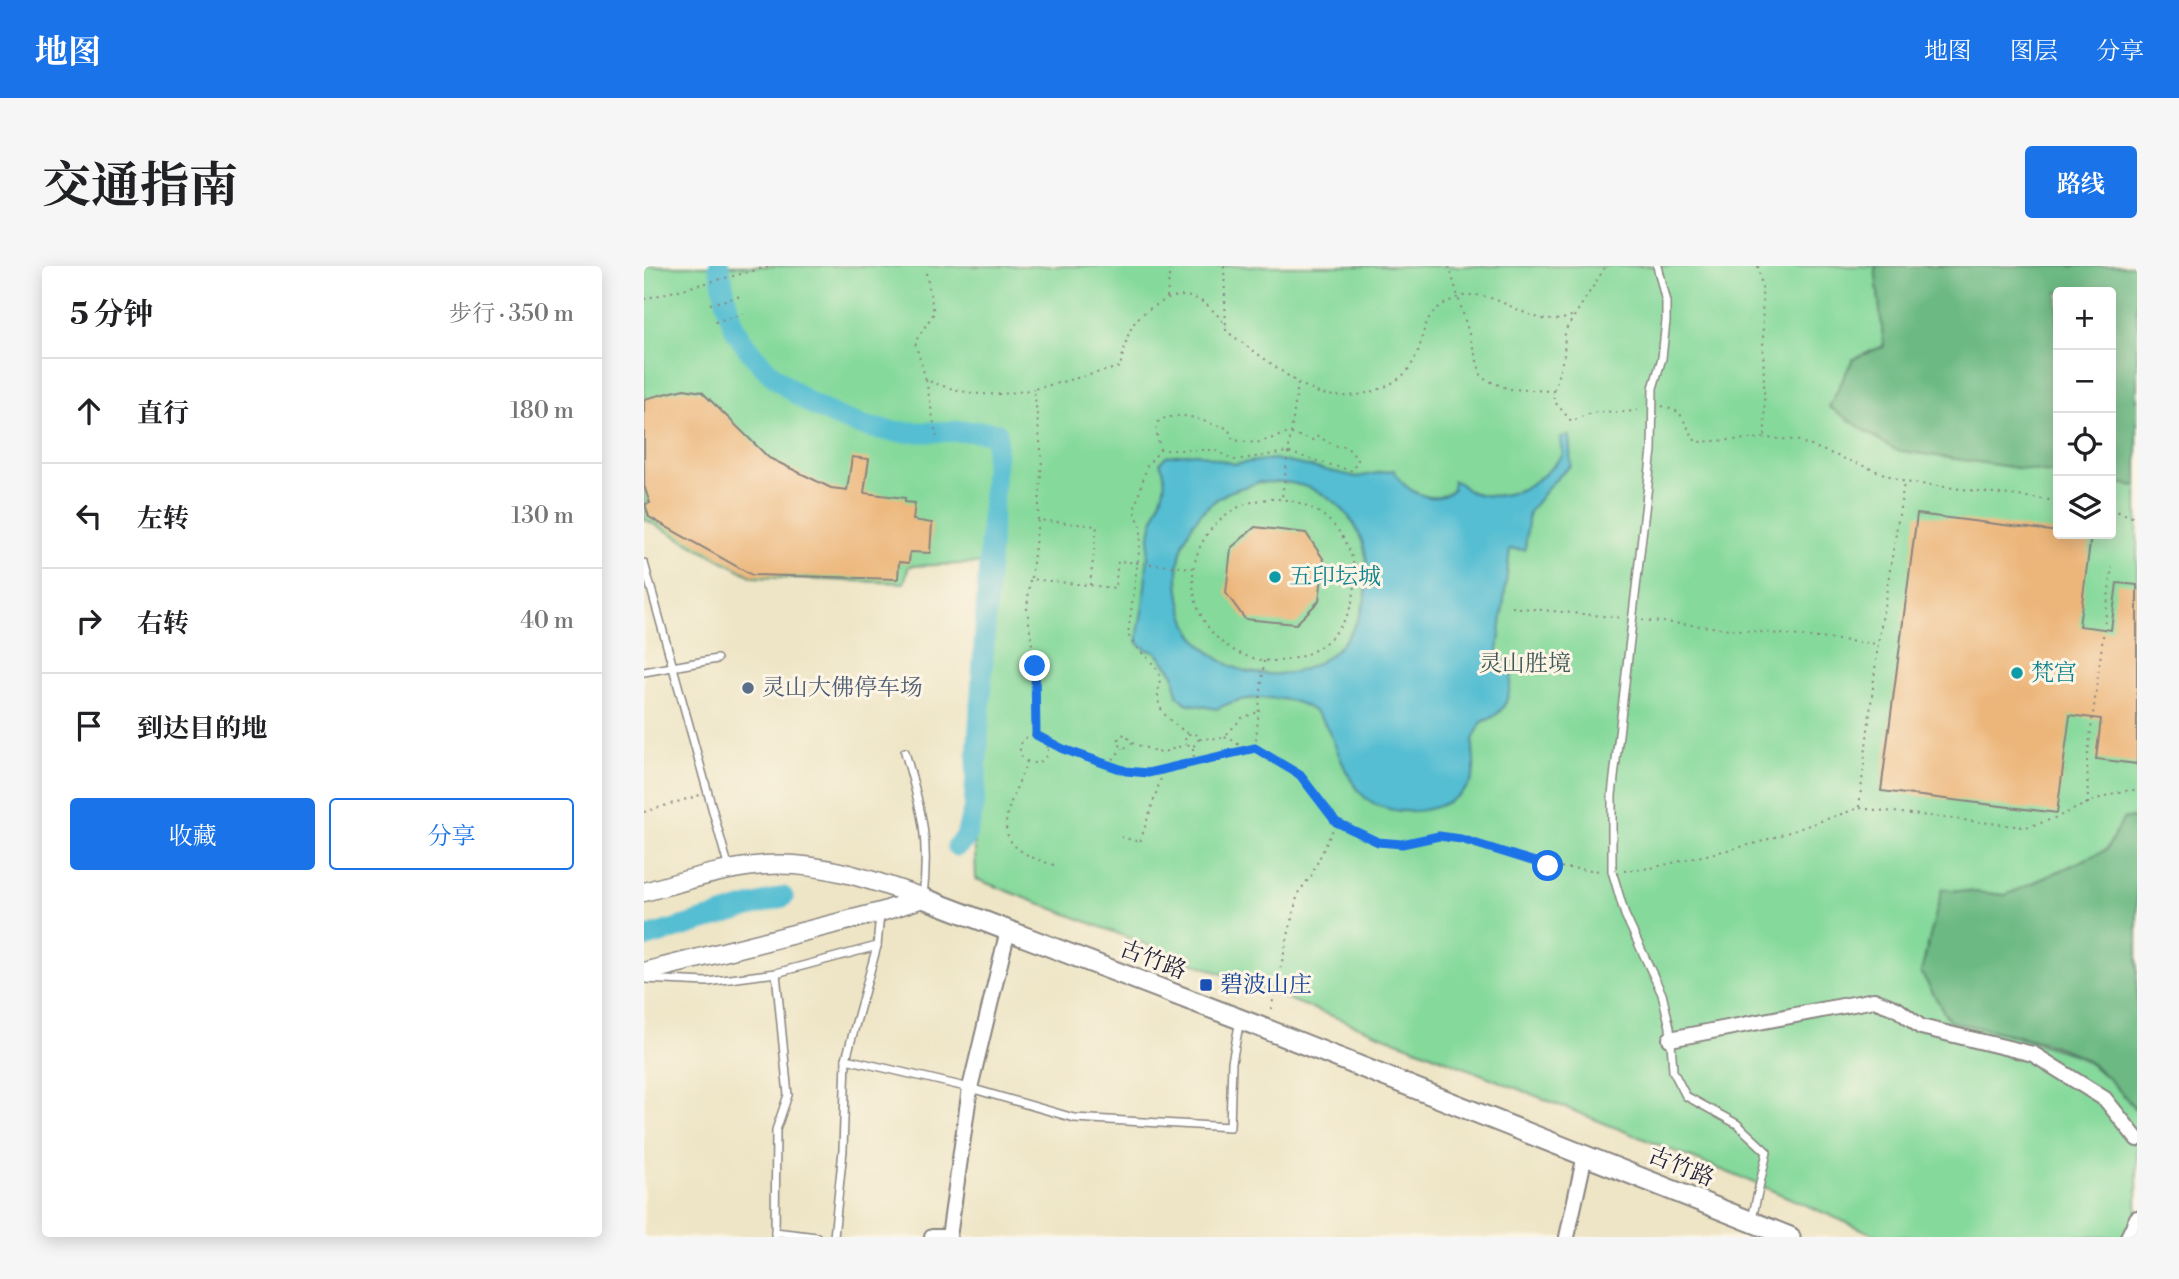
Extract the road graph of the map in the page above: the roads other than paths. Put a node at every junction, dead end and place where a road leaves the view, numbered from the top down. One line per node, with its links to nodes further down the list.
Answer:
1 (1657, 266): 17 (lane)
2 (644, 563): 4 (lane)
3 (717, 659): 4 (lane)
4 (672, 665): 5 (lane); 7 (lane)
5 (644, 672)
6 (905, 752): 9 (lane)
7 (729, 869): 8 (street); 9 (street)
8 (644, 892)
9 (923, 898): 10 (street); 11 (main road, 古竹路)
10 (881, 912): 12 (lane); 13 (street)
11 (1008, 930): 16 (main road, 古竹路); 19 (street)
12 (877, 946): 14 (lane); 18 (lane)
13 (644, 972)
14 (776, 973): 15 (lane); 24 (lane)
15 (644, 979)
16 (1240, 1019): 19 (lane); 21 (main road, 古竹路)
17 (1670, 1039): 20 (street); 23 (lane)
18 (846, 1059): 19 (lane); 26 (lane)
19 (970, 1088): 28 (street)
20 (2137, 1139)
21 (1584, 1155): 23 (main road, 古竹路); 29 (street)
22 (2137, 1218): 31 (street)
23 (1751, 1221): 30 (main road, 古竹路)
24 (775, 1235): 25 (lane)
25 (817, 1237)
26 (834, 1237)
27 (932, 1237): 28 (street)
28 (948, 1237)
29 (1567, 1237)
30 (1790, 1237)
31 (2128, 1237)

